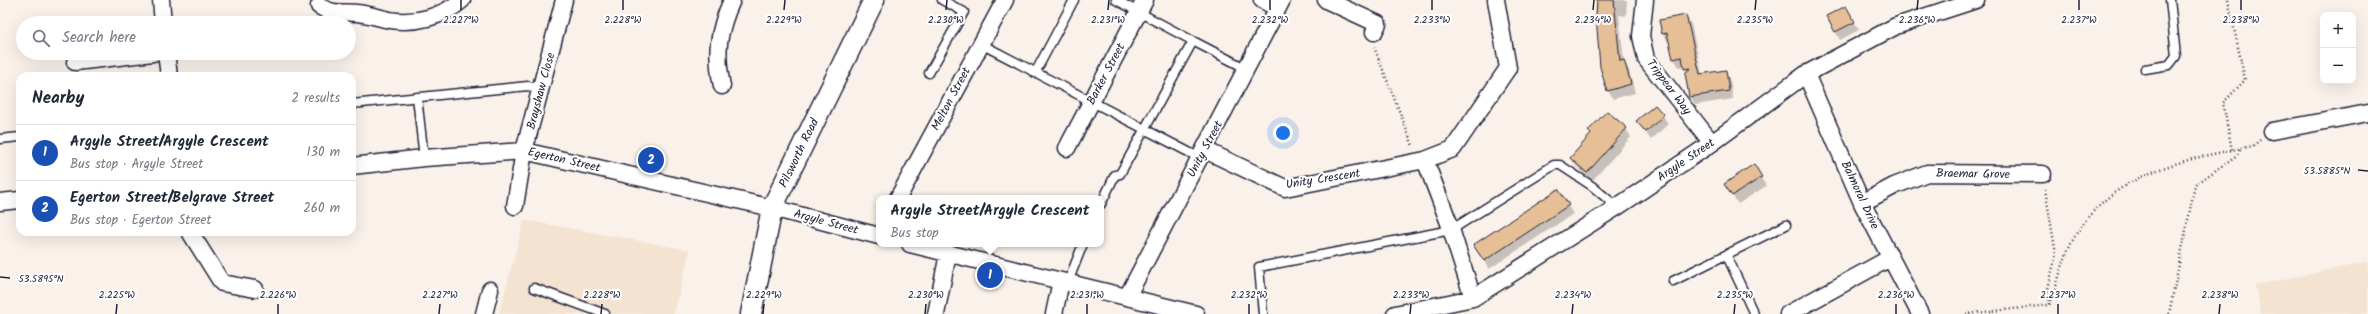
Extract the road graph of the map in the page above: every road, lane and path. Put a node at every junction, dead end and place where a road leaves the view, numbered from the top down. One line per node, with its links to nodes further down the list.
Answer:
1 (161, 0): 20 (street)
2 (462, 0): 18 (street)
3 (564, 0): 34 (street, Brayshaw Close)
4 (732, 0): 33 (street)
5 (942, 0): 30 (lane)
6 (1005, 0): 23 (street, Melton Street)
7 (1074, 0): 31 (lane)
8 (1116, 0): 19 (lane)
9 (1262, 0): 17 (street)
10 (1326, 0): 21 (street)
11 (1496, 0): 50 (street, Unity Crescent)
12 (1645, 0): 43 (street, Trippear Way)
13 (1976, 0): 32 (street, Argyle Street)
14 (2170, 0): 27 (lane)
15 (2228, 0): 46 (path)
16 (869, 2): 60 (street, Pilsworth Road)
17 (1280, 4): 28 (street, Unity Street)
18 (319, 6)
19 (1142, 6): 22 (lane); 36 (street, Barker Street)
20 (162, 16)
21 (1374, 32): 50 (path)
22 (1193, 41): 28 (lane); 39 (lane)
23 (981, 44): 31 (lane); 53 (street, Melton Street)
24 (92, 60): 26 (street)
25 (167, 60): 29 (street)
26 (75, 62)
27 (2145, 69)
28 (1247, 70): 48 (street, Unity Street)
29 (168, 72)
30 (929, 73)
31 (1035, 73): 36 (lane)
32 (1806, 74): 43 (street, Argyle Street); 57 (street, Balmoral Drive)
33 (722, 86)
34 (542, 89): 35 (lane); 47 (street, Brayshaw Close)
35 (417, 97): 37 (lane); 49 (lane)
36 (1091, 103): 39 (lane); 44 (street, Barker Street)
37 (356, 104)
38 (2368, 113): 40 (street)
39 (1144, 130): 48 (lane); 54 (lane)
40 (2272, 131): 45 (path)
41 (16, 137): 42 (lane)
42 (0, 139)
43 (1712, 143): 59 (street, Argyle Street)
44 (1067, 148)
45 (2241, 148): 46 (path); 90 (path)
46 (2232, 150): 77 (path)
47 (524, 151): 49 (street, Egerton Street); 58 (street, Brayshaw Close); 60 (street, Egerton Street)
48 (1203, 154): 50 (street, Unity Crescent); 75 (street, Unity Street)
49 (424, 158): 51 (street, Egerton Street)
50 (1422, 161): 62 (street)
51 (356, 166)
52 (2042, 174): 57 (street, Braemar Grove); 77 (path)
53 (900, 195)
54 (1104, 198)
55 (16, 200): 56 (street)
56 (0, 202)
57 (1862, 203): 69 (street, Balmoral Drive)
58 (515, 206)
59 (1617, 207): 62 (lane); 76 (street, Argyle Street)
60 (772, 208): 63 (street, Argyle Street); 80 (street, Pilsworth Road)
61 (1786, 225): 68 (lane)
62 (1452, 230): 76 (street); 84 (lane)
63 (876, 234)
64 (193, 236): 73 (street)
65 (921, 247): 67 (street)
66 (1081, 247): 70 (lane)
67 (948, 254): 70 (street); 81 (street)
68 (1726, 256): 71 (lane); 86 (lane)
69 (1890, 258): 87 (street); 88 (street, Balmoral Drive)
70 (1064, 281): 75 (street); 82 (street)
71 (1673, 281)
72 (534, 288): 79 (lane)
73 (255, 289)
74 (490, 290): 78 (street)
75 (1127, 297): 83 (street)
76 (1473, 298): 85 (street, Argyle Street)
77 (2049, 305): 89 (path)
78 (484, 314)
79 (605, 314)
80 (751, 314)
81 (936, 314)
82 (1054, 314)
83 (1196, 314)
84 (1264, 314)
85 (1395, 314)
86 (1754, 314)
87 (1788, 314)
88 (1920, 314)
89 (1966, 314)
90 (2169, 314)

